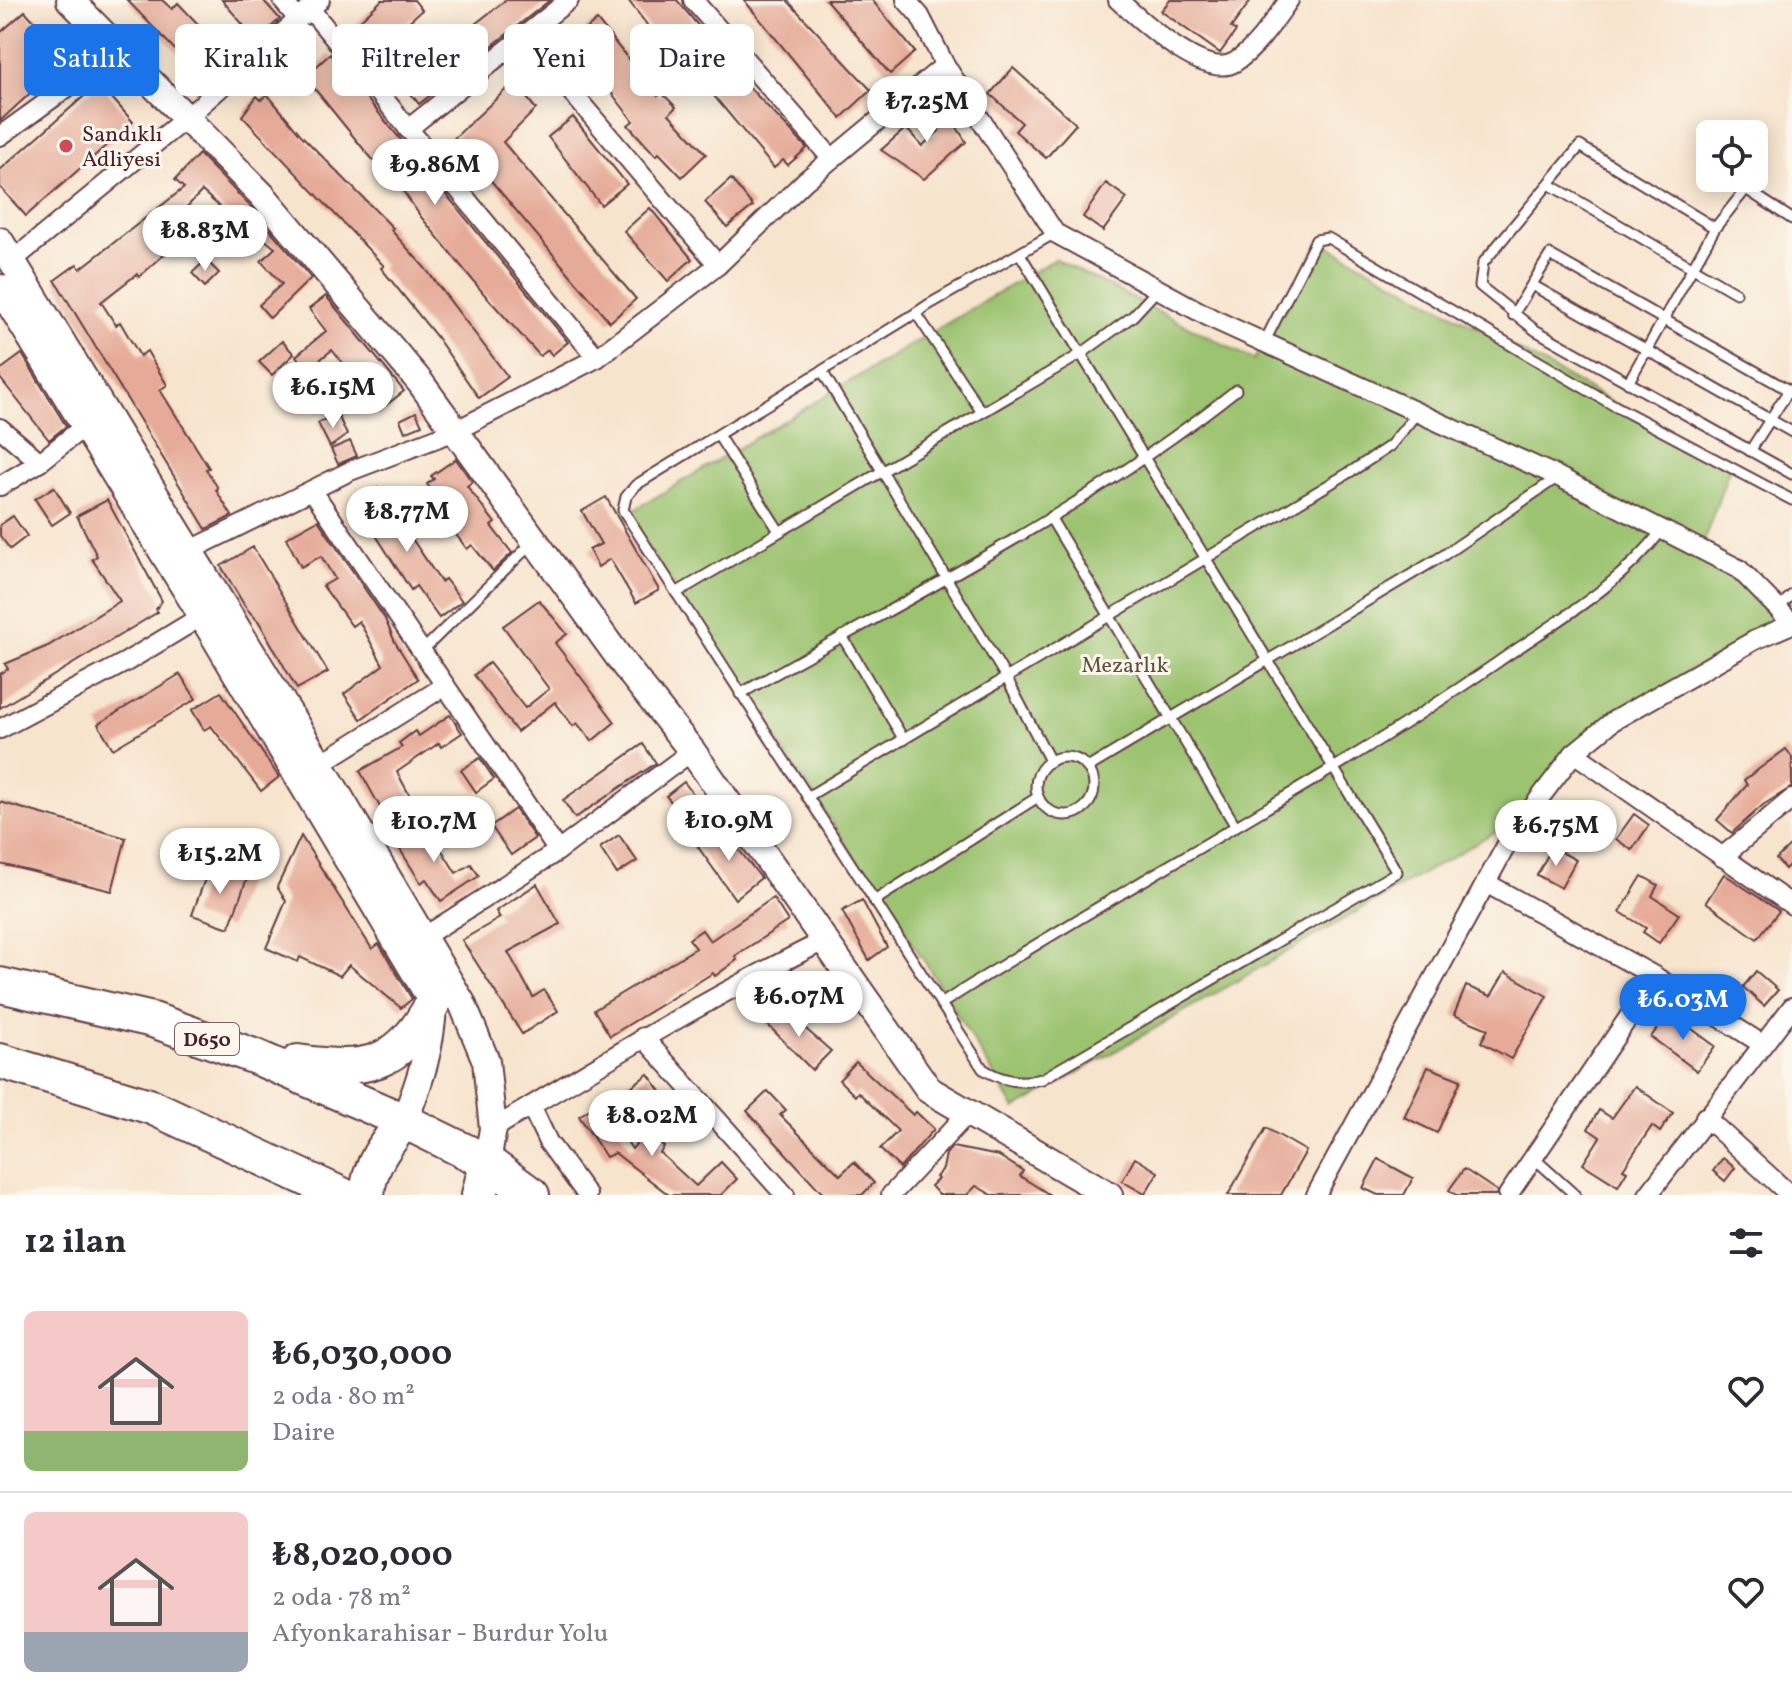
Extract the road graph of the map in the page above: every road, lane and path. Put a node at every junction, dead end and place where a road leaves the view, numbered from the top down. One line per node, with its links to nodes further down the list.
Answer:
1 (70, 0): 9 (main road)
2 (282, 0): 8 (street)
3 (569, 0): 10 (street)
4 (693, 0): 19 (street)
5 (906, 0): 12 (street)
6 (1118, 0): 7 (street)
7 (1289, 0)
8 (309, 9): 16 (street); 17 (street)
9 (94, 24)
10 (539, 24)
11 (504, 52): 17 (street)
12 (945, 65): 19 (street); 23 (street)
13 (159, 91): 16 (main road)
14 (55, 96): 18 (street)
15 (575, 96): 26 (street)
16 (186, 118): 24 (street); 48 (main road)
17 (408, 129): 38 (street)
18 (0, 136)
19 (832, 159): 26 (street)
20 (1549, 184): 22 (lane); 27 (lane); 33 (lane)
21 (1792, 219): 22 (lane)
22 (1715, 228): 27 (lane)
23 (1055, 233): 25 (lane); 30 (street)
24 (6, 251): 64 (main road)
25 (1020, 254): 32 (lane); 37 (lane)
26 (718, 265): 38 (street)
27 (1692, 268): 31 (lane); 34 (lane)
28 (1532, 285): 33 (lane); 34 (lane); 36 (lane)
29 (0, 288): 46 (main road)
30 (1158, 289): 35 (street); 37 (lane)
31 (1736, 293)
32 (916, 313): 39 (lane); 43 (lane)
33 (1513, 315): 40 (lane)
34 (1663, 319): 36 (lane); 42 (lane)
35 (1264, 343): 44 (street); 59 (lane)
36 (1647, 348): 40 (lane); 45 (lane)
37 (1081, 354): 43 (lane); 52 (lane)
38 (597, 358): 48 (street)
39 (822, 371): 50 (lane); 54 (lane)
40 (1628, 383): 51 (lane)
41 (1236, 390): 52 (lane)
42 (1790, 391): 45 (lane)
43 (981, 411): 54 (lane)
44 (1417, 413): 56 (street); 65 (lane)
45 (1769, 419): 49 (lane); 51 (lane)
46 (86, 425): 53 (street); 70 (main road)
47 (0, 428): 53 (street)
48 (455, 431): 58 (street); 63 (main road)
49 (1792, 432)
50 (718, 435): 62 (lane); 67 (lane)
51 (1750, 451): 55 (lane)
52 (1145, 459): 60 (lane); 65 (lane)
53 (40, 462): 57 (street)
54 (881, 469): 62 (lane); 66 (lane)
55 (1792, 474)
56 (1559, 477): 61 (street); 75 (lane)
57 (0, 486)
58 (312, 490): 64 (street); 74 (street)
59 (1792, 500)
60 (1050, 517): 66 (lane); 71 (lane)
61 (1662, 530): 69 (street); 87 (lane)
62 (779, 531): 67 (lane)
63 (535, 540): 74 (lane); 82 (main road)
64 (189, 551): 85 (main road)
65 (1206, 559): 71 (lane); 75 (lane)
66 (945, 577): 73 (lane); 76 (lane)
67 (676, 593): 78 (lane)
68 (1792, 595): 69 (lane)
69 (1778, 608): 72 (street)
70 (202, 616): 80 (street); 101 (main road)
71 (1110, 617): 76 (lane); 79 (lane)
72 (1792, 623): 83 (street)
73 (842, 636): 78 (lane); 81 (lane)
74 (420, 653): 77 (street)
75 (1268, 660): 79 (lane); 87 (lane)
76 (1007, 679): 81 (lane); 84 (lane)
77 (443, 687): 85 (street); 92 (street)
78 (740, 694): 88 (lane)
79 (1171, 718): 86 (lane); 91 (lane)
80 (0, 729)
81 (904, 740): 88 (lane)
82 (692, 751): 92 (street); 98 (main road)
83 (1574, 753): 93 (street); 94 (street)
84 (1050, 761): 86 (lane); 89 (lane)
85 (320, 764): 97 (main road)
86 (1089, 767): 89 (lane)
87 (1334, 768): 91 (lane); 102 (lane)
88 (807, 797): 95 (lane)
89 (1038, 797): 95 (lane)
90 (1792, 799): 93 (street)
91 (1235, 825): 102 (lane)
92 (558, 851): 97 (street)
93 (1722, 857): 96 (street)
94 (1486, 883): 99 (street); 122 (street)
95 (874, 901): 102 (lane)
96 (1792, 905)
97 (422, 938): 112 (main road)
98 (824, 941): 104 (street); 109 (main road)
99 (1656, 977): 105 (street); 113 (street)
100 (0, 985): 106 (highway, D650)
101 (433, 1003): 106 (highway); 111 (main road)
102 (941, 1004)
103 (1792, 1007): 105 (street)
104 (643, 1037): 108 (street); 120 (street)
105 (1762, 1044): 110 (street)
106 (256, 1057): 111 (highway, D650)
107 (0, 1061): 116 (highway)
108 (531, 1106): 112 (street); 119 (street)
109 (966, 1115): 115 (street); 121 (main road)
110 (1705, 1117): 125 (street); 126 (street)
111 (404, 1121): 114 (highway, D650); 117 (highway)
112 (493, 1129): 114 (main road)
113 (1534, 1158): 123 (street); 124 (lane)
114 (483, 1179): 118 (highway, D650)
115 (893, 1194)
116 (342, 1195)
117 (367, 1195)
118 (532, 1195)
119 (587, 1195)
120 (785, 1195)
121 (1109, 1195)
122 (1316, 1195)
123 (1508, 1195)
124 (1575, 1195)
125 (1648, 1195)
126 (1790, 1195)

